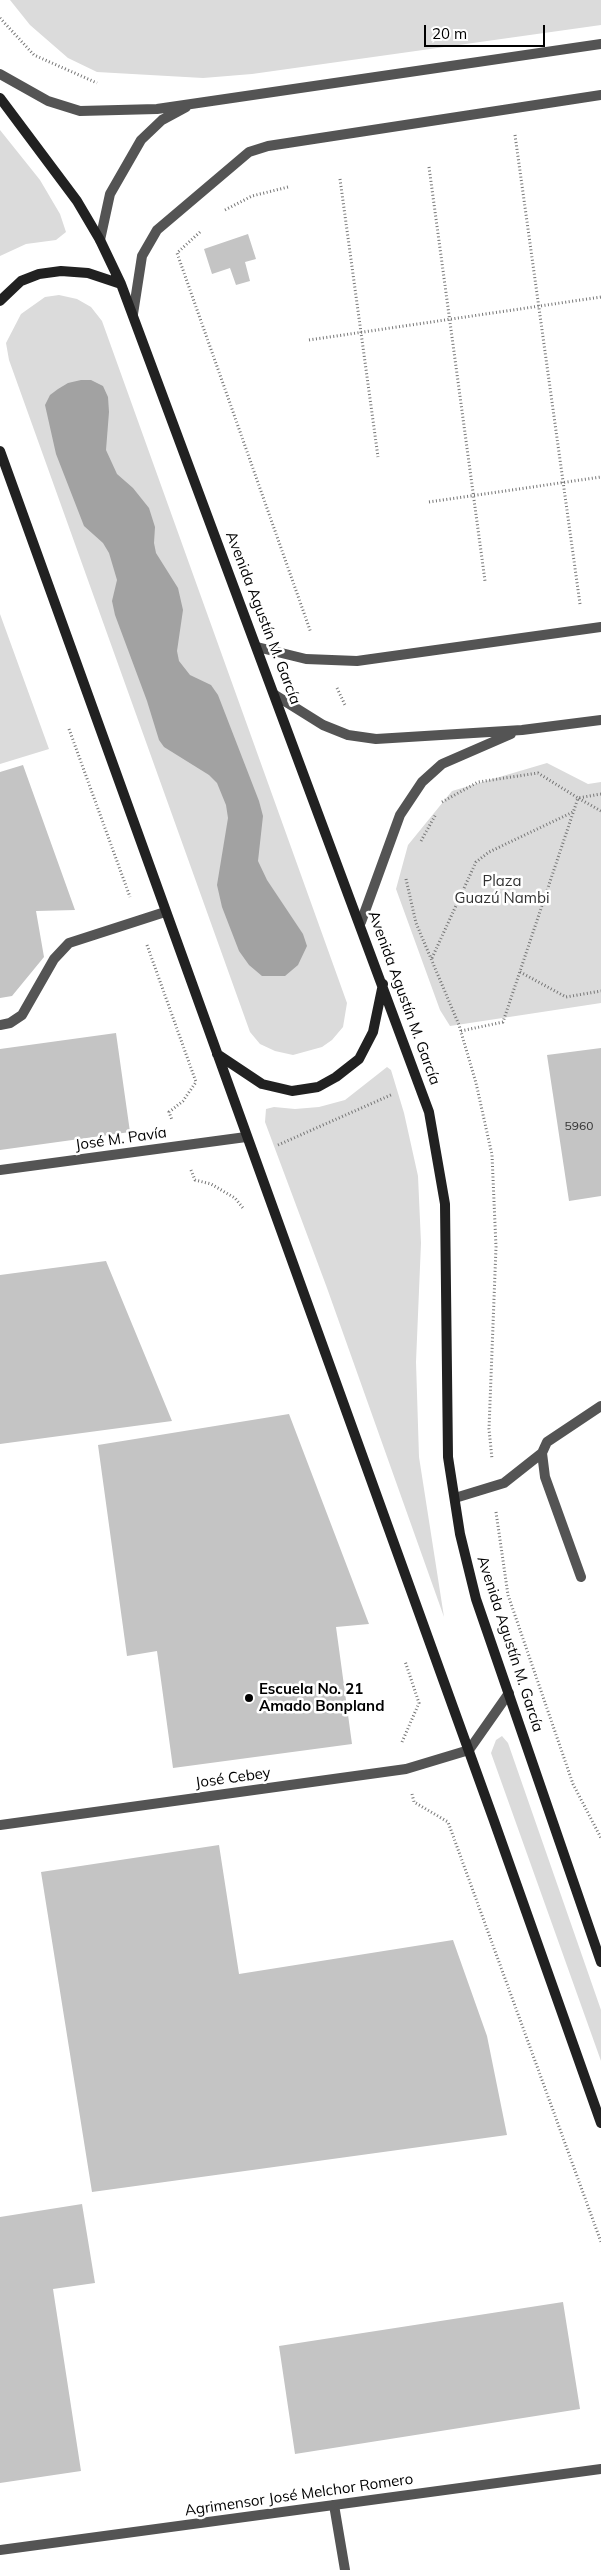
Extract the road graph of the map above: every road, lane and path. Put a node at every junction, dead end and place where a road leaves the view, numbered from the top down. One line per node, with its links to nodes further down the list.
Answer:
1 (0, 18): 8 (path)
2 (601, 44): 6 (street)
3 (0, 74): 8 (street)
4 (601, 95): 7 (street)
5 (0, 98): 14 (main road, Avenida Agustín M. García)
6 (193, 103): 8 (street); 14 (street)
7 (511, 109): 18 (path); 19 (street)
8 (122, 110)
9 (429, 166): 20 (path)
10 (340, 179): 21 (path)
11 (288, 187): 12 (path)
12 (220, 213)
13 (206, 226): 33 (path)
14 (100, 240): 15 (main road, Avenida Agustín M. García)
15 (121, 284): 17 (main road); 19 (main road, Avenida Agustín M. García)
16 (601, 297): 18 (path)
17 (0, 301)
18 (539, 306): 20 (path); 26 (path)
19 (133, 314): 32 (main road, Avenida Agustín M. García)
20 (449, 320): 21 (path); 27 (path)
21 (360, 332): 22 (path); 24 (path)
22 (310, 340)
23 (0, 452): 47 (main road)
24 (378, 457)
25 (601, 477): 26 (path)
26 (564, 482): 27 (path); 31 (path)
27 (473, 496): 28 (path); 29 (path)
28 (429, 502)
29 (485, 581)
30 (601, 627): 31 (street)
31 (584, 630): 33 (street)
32 (257, 647): 33 (street); 34 (main road, Avenida Agustín M. García)
33 (324, 659): 35 (path)
34 (275, 694): 38 (street); 49 (main road, Avenida Agustín M. García)
35 (346, 706)
36 (601, 720): 38 (street)
37 (67, 724): 48 (path)
38 (522, 730): 49 (street)
39 (601, 794): 40 (path)
40 (578, 798): 41 (path); 43 (path); 44 (path)
41 (441, 803)
42 (437, 811): 45 (path)
43 (601, 811)
44 (573, 812): 50 (path); 51 (path)
45 (420, 843)
46 (405, 876): 50 (path)
47 (165, 912): 48 (street); 56 (main road)
48 (138, 921): 54 (street); 59 (path)
49 (360, 922): 52 (main road, Avenida Agustín M. García)
50 (432, 958): 55 (path)
51 (520, 972): 53 (path); 55 (path)
52 (383, 983): 56 (main road); 57 (main road, Avenida Agustín M. García)
53 (601, 991)
54 (0, 1025)
55 (461, 1031): 65 (path)
56 (216, 1054): 58 (main road)
57 (419, 1083): 60 (path); 66 (main road, Avenida Agustín M. García)
58 (246, 1137): 59 (street, José M. Pavía); 60 (main road)
59 (182, 1146): 61 (street, José M. Pavía); 62 (path)
60 (253, 1156): 70 (main road)
61 (0, 1170)
62 (244, 1209)
63 (601, 1406): 64 (street)
64 (542, 1453): 65 (street); 67 (street)
65 (494, 1486): 66 (street); 73 (path)
66 (455, 1498): 69 (main road, Avenida Agustín M. García)
67 (582, 1577)
68 (404, 1656): 71 (path)
69 (509, 1693): 70 (street); 74 (main road, Avenida Agustín M. García)
70 (469, 1750): 71 (street, José Cebey); 75 (main road)
71 (406, 1769): 72 (street, José Cebey); 76 (path)
72 (0, 1824)
73 (601, 1838)
74 (601, 1962)
75 (601, 2123)
76 (601, 2242)
77 (601, 2469): 78 (street, Agrimensor José Melchor Romero)
78 (334, 2505): 79 (street, Agrimensor José Melchor Romero); 80 (street)
79 (0, 2550)
80 (345, 2570)

